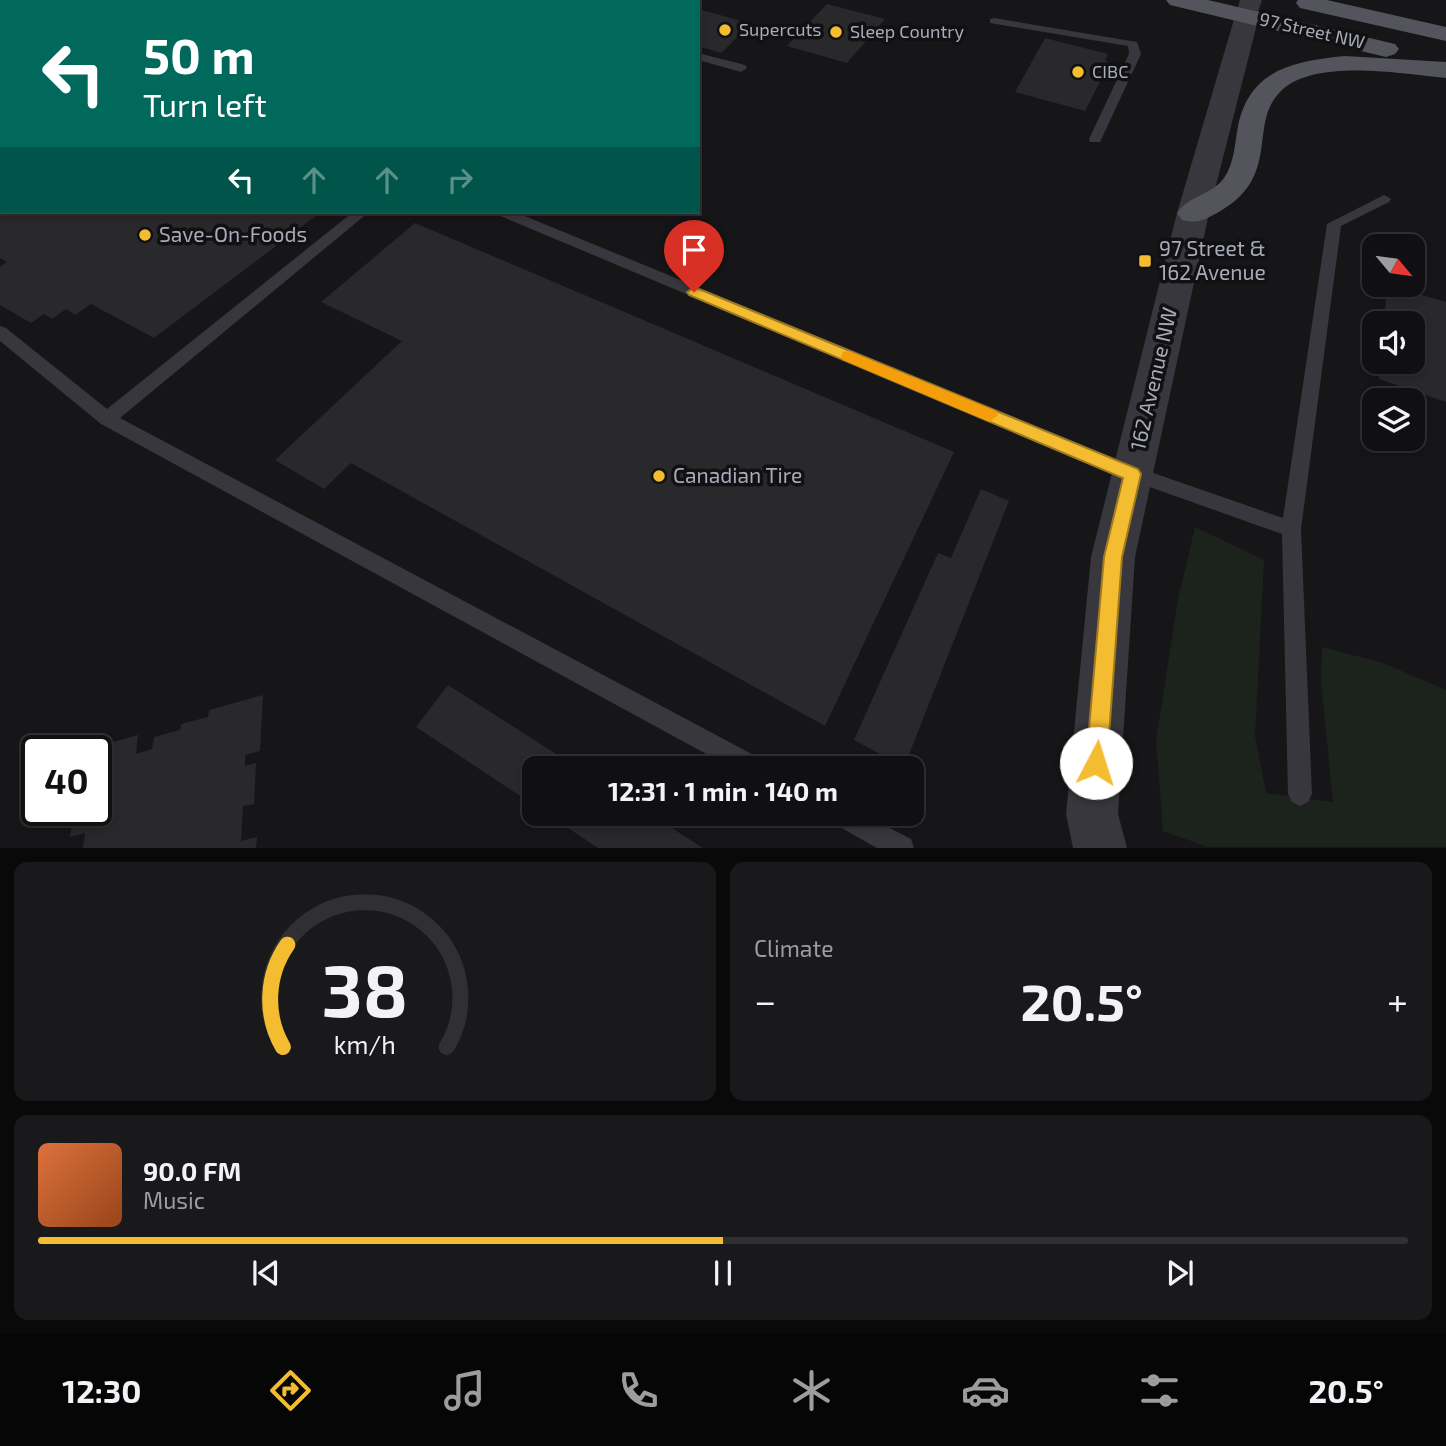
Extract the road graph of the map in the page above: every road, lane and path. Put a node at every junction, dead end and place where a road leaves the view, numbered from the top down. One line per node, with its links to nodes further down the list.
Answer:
1 (1178, 0): 3 (main road, 97 Street NW)
2 (1293, 0): 5 (main road, 97 Street NW)
3 (1249, 8): 7 (main road, 97 Street NW); 12 (street, 162 Avenue NW)
4 (994, 21): 10 (lane)
5 (1446, 34)
6 (700, 57): 8 (lane)
7 (1446, 63)
8 (741, 68)
9 (1446, 70): 12 (main road)
10 (1095, 139)
11 (1384, 199): 18 (lane)
12 (1193, 213): 17 (street, 162 Avenue NW)
13 (360, 214): 16 (lane)
14 (508, 214): 17 (lane)
15 (0, 332): 16 (lane)
16 (107, 419): 19 (lane)
17 (1133, 474): 18 (lane); 23 (street, 162 Avenue NW)
18 (1292, 529): 20 (lane)
19 (733, 756)
20 (1300, 794)
21 (861, 826): 22 (lane)
22 (902, 848)
23 (1100, 848)

